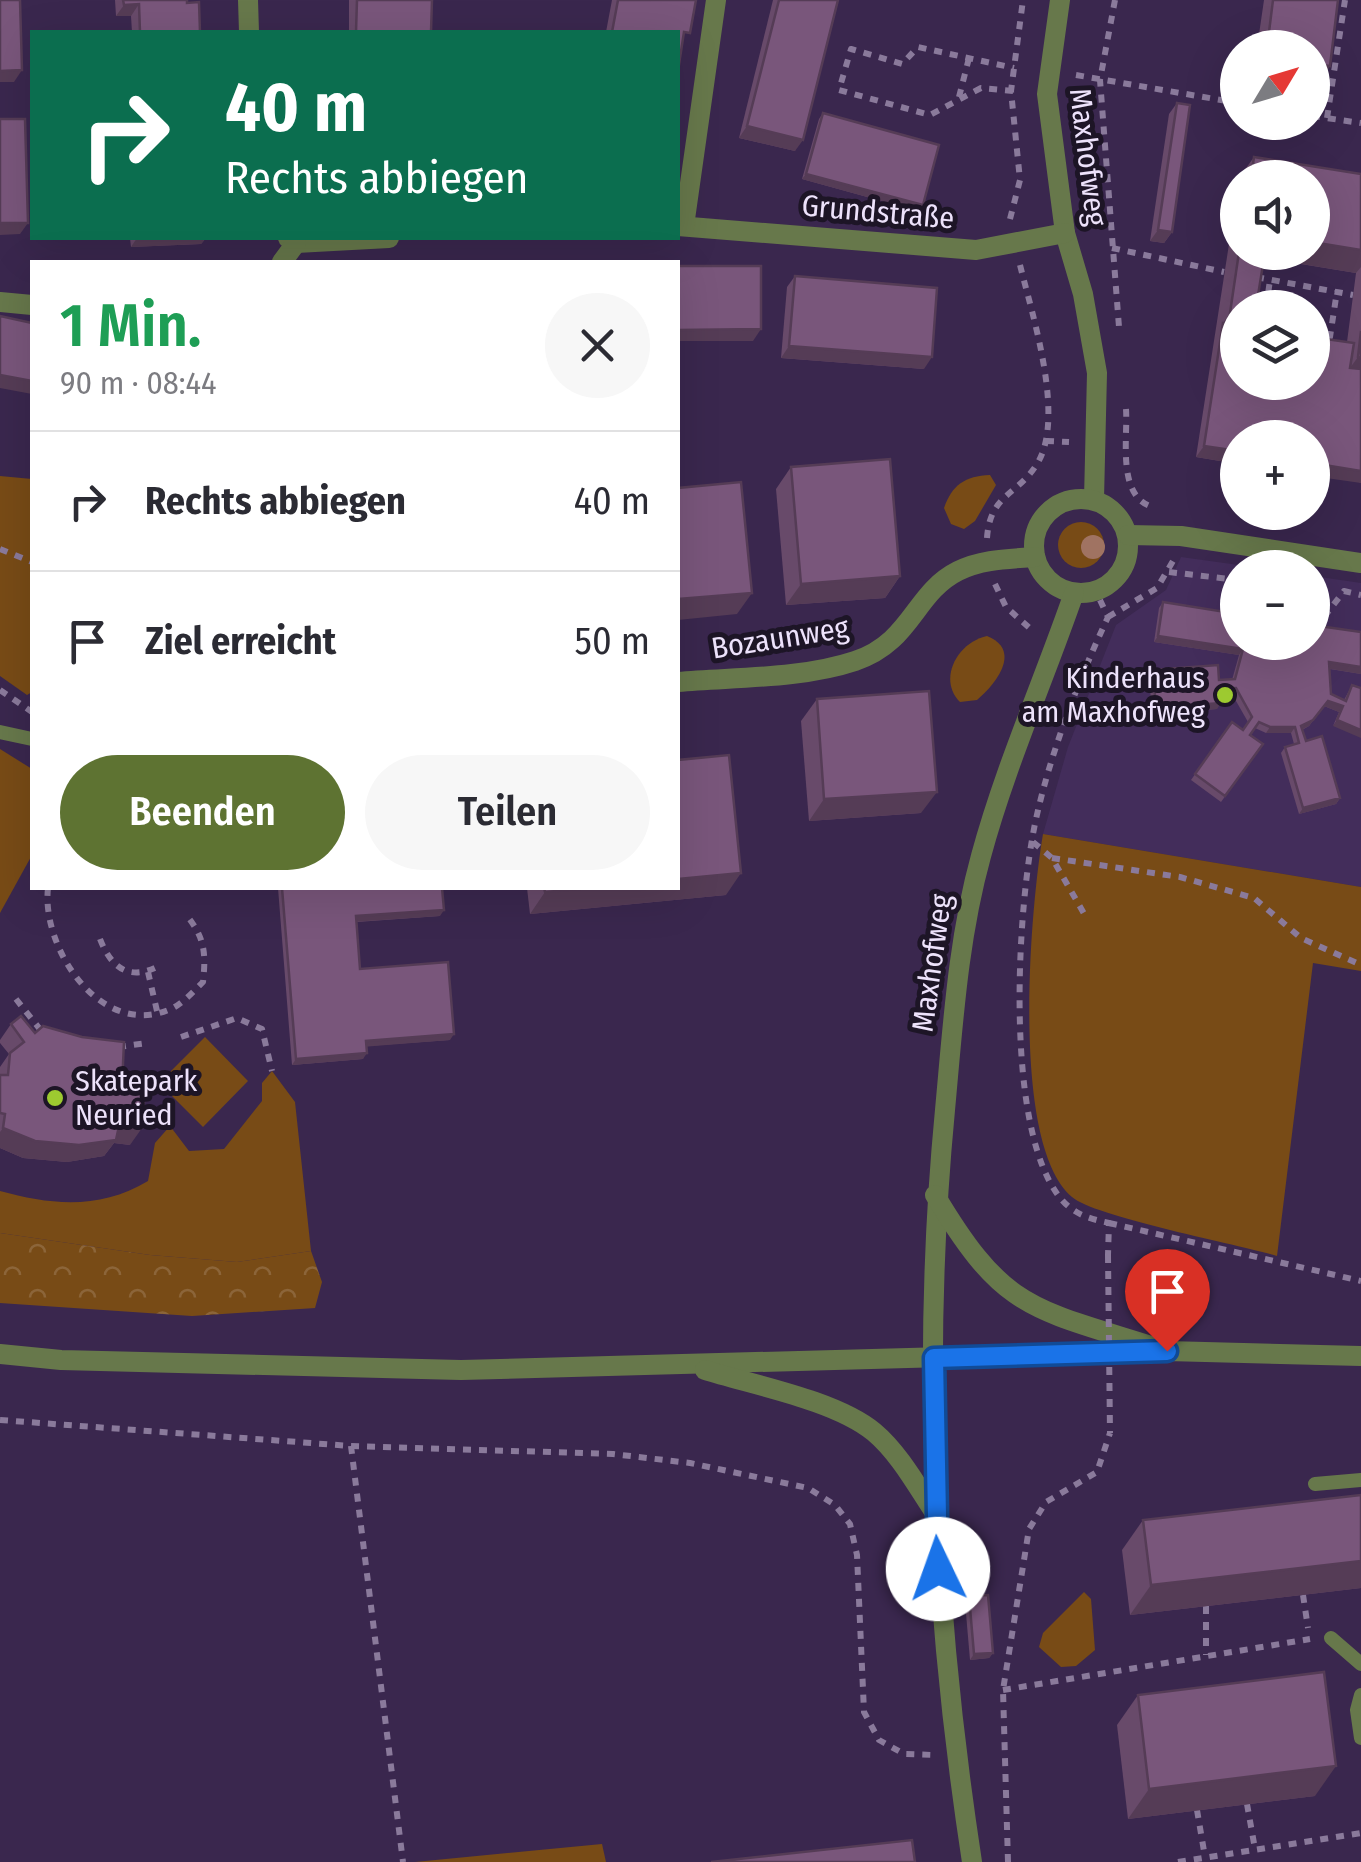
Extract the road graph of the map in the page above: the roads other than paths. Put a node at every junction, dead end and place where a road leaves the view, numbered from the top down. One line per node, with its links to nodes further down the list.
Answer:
1 (248, 0): 4 (street)
2 (716, 0): 5 (street, Grundstraße)
3 (1060, 0): 6 (street, Maxhofweg)
4 (249, 30)
5 (681, 226): 6 (street, Grundstraße)
6 (1065, 233): 9 (street, Maxhofweg)
7 (0, 302): 8 (street)
8 (30, 305)
9 (1094, 499): 10 (street); 11 (street)
10 (1128, 535): 12 (street); 13 (street, Maxhofweg)
11 (1034, 557): 13 (street); 14 (street, Bozaunweg)
12 (1361, 563)
13 (1084, 592): 17 (street, Maxhofweg)
14 (680, 682)
15 (0, 732): 16 (lane)
16 (30, 739)
17 (936, 1194): 18 (street); 21 (street, Maxhofweg)
18 (1167, 1351): 20 (street); 21 (street)
19 (0, 1354): 22 (street)
20 (1361, 1356)
21 (934, 1358): 22 (street); 25 (street, Maxhofweg)
22 (688, 1365): 25 (street)
23 (1361, 1480): 24 (lane)
24 (1314, 1484)
25 (935, 1512): 30 (street, Maxhofweg)
26 (1331, 1638): 27 (lane)
27 (1361, 1664)
28 (1361, 1695): 29 (lane)
29 (1361, 1738)
30 (972, 1862)

